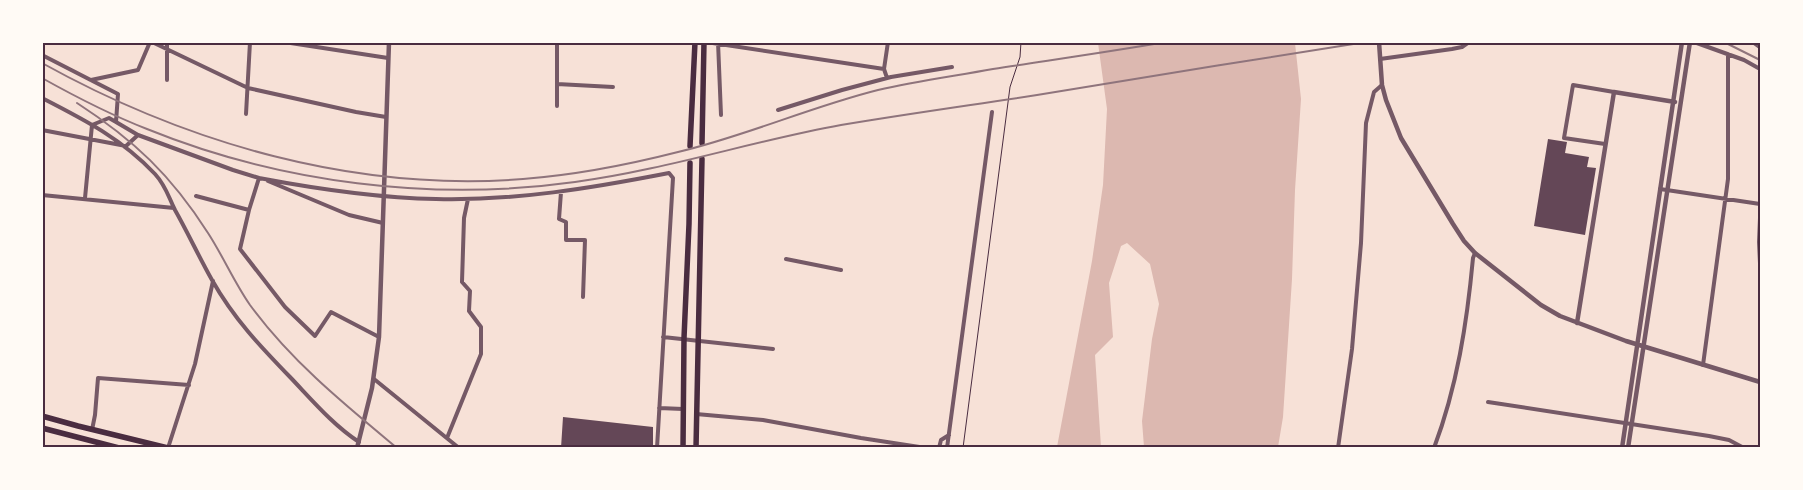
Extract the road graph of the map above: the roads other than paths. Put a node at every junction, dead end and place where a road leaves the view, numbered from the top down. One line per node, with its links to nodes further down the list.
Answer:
1 (151, 42): 18 (street); 27 (street)
2 (167, 42): 18 (street)
3 (250, 42): 32 (street)
4 (284, 42): 21 (street)
5 (389, 42): 21 (street)
6 (557, 42): 29 (street)
7 (695, 42): 51 (main road)
8 (705, 42): 16 (street); 48 (main road)
9 (888, 42): 24 (street)
10 (1379, 42): 22 (street)
11 (1469, 42): 22 (street)
12 (1682, 42): 35 (street)
13 (1690, 42): 36 (street)
14 (1694, 42): 19 (street)
15 (1753, 42): 17 (street)
16 (718, 43): 24 (street); 41 (street)
17 (1760, 47)
18 (167, 51): 28 (street); 32 (street)
19 (1728, 54): 25 (street); 62 (street)
20 (42, 55): 27 (street)
21 (388, 58): 42 (street)
22 (1380, 59): 30 (street)
23 (952, 67): 26 (street)
24 (884, 69): 26 (street)
25 (1760, 69)
26 (887, 78): 38 (street)
27 (91, 80): 43 (street)
28 (167, 80)
29 (557, 84): 31 (street); 37 (street)
30 (1382, 85): 69 (street); 109 (street)
31 (613, 86)
32 (248, 88): 40 (street); 42 (street)
33 (1614, 92): 35 (street); 49 (street); 49 (street)
34 (42, 98): 44 (street)
35 (1674, 102): 36 (street); 55 (street)
36 (1681, 103): 56 (street)
37 (557, 106)
38 (778, 110)
39 (992, 112): 97 (street)
40 (246, 114)
41 (720, 115)
42 (386, 117): 60 (street)
43 (116, 122): 44 (street); 46 (street)
44 (92, 125): 47 (street); 50 (street)
45 (42, 130): 47 (street)
46 (138, 135): 50 (street); 54 (street)
47 (91, 139): 50 (street); 61 (street)
48 (702, 143)
49 (1605, 144): 76 (street)
50 (126, 146): 65 (street)
51 (690, 146)
52 (702, 160): 80 (main road)
53 (690, 163): 79 (main road)
54 (259, 178): 60 (street); 66 (street); 68 (street)
55 (1660, 189): 56 (street); 81 (street)
56 (1668, 190): 62 (street); 82 (street)
57 (561, 192): 63 (street); 75 (street); 78 (street)
58 (42, 195): 61 (street)
59 (196, 196): 66 (street)
60 (384, 197): 63 (street); 68 (street)
61 (85, 198): 65 (street)
62 (1726, 198): 64 (street); 84 (street)
63 (468, 199): 98 (street)
64 (1760, 204)
65 (174, 208): 74 (street)
66 (249, 210): 77 (street)
67 (1760, 218): 70 (street)
68 (383, 223): 77 (street)
69 (1475, 253): 76 (street); 110 (street)
70 (1760, 254): 72 (street)
71 (786, 259): 73 (street)
72 (1760, 263)
73 (841, 270)
74 (212, 281): 87 (street); 99 (street)
75 (583, 297)
76 (1577, 323): 81 (street)
77 (379, 337): 85 (street)
78 (663, 337): 79 (street); 89 (street)
79 (684, 338): 80 (street); 90 (main road)
80 (698, 340): 83 (street); 91 (main road)
81 (1637, 345): 82 (street); 93 (street)
82 (1644, 347): 84 (street); 94 (street)
83 (773, 349)
84 (1703, 365): 86 (street)
85 (374, 380): 98 (street); 99 (street)
86 (1760, 382)
87 (189, 385): 96 (street); 101 (street)
88 (1488, 402): 93 (street)
89 (659, 408): 90 (street); 103 (street)
90 (684, 409): 104 (main road)
91 (696, 414): 105 (main road); 106 (street)
92 (42, 416): 96 (main road)
93 (1626, 423): 94 (street); 111 (street)
94 (1632, 424): 112 (street); 113 (street)
95 (42, 428): 100 (main road)
96 (92, 430): 101 (main road)
97 (949, 435): 107 (street); 108 (street)
98 (447, 438): 102 (street)
99 (358, 445)
100 (119, 448)
101 (168, 448)
102 (458, 448)
103 (657, 448)
104 (683, 448)
105 (696, 448)
106 (926, 448)
107 (939, 448)
108 (947, 448)
109 (1338, 448)
110 (1434, 448)
111 (1622, 448)
112 (1628, 448)
113 (1744, 448)

